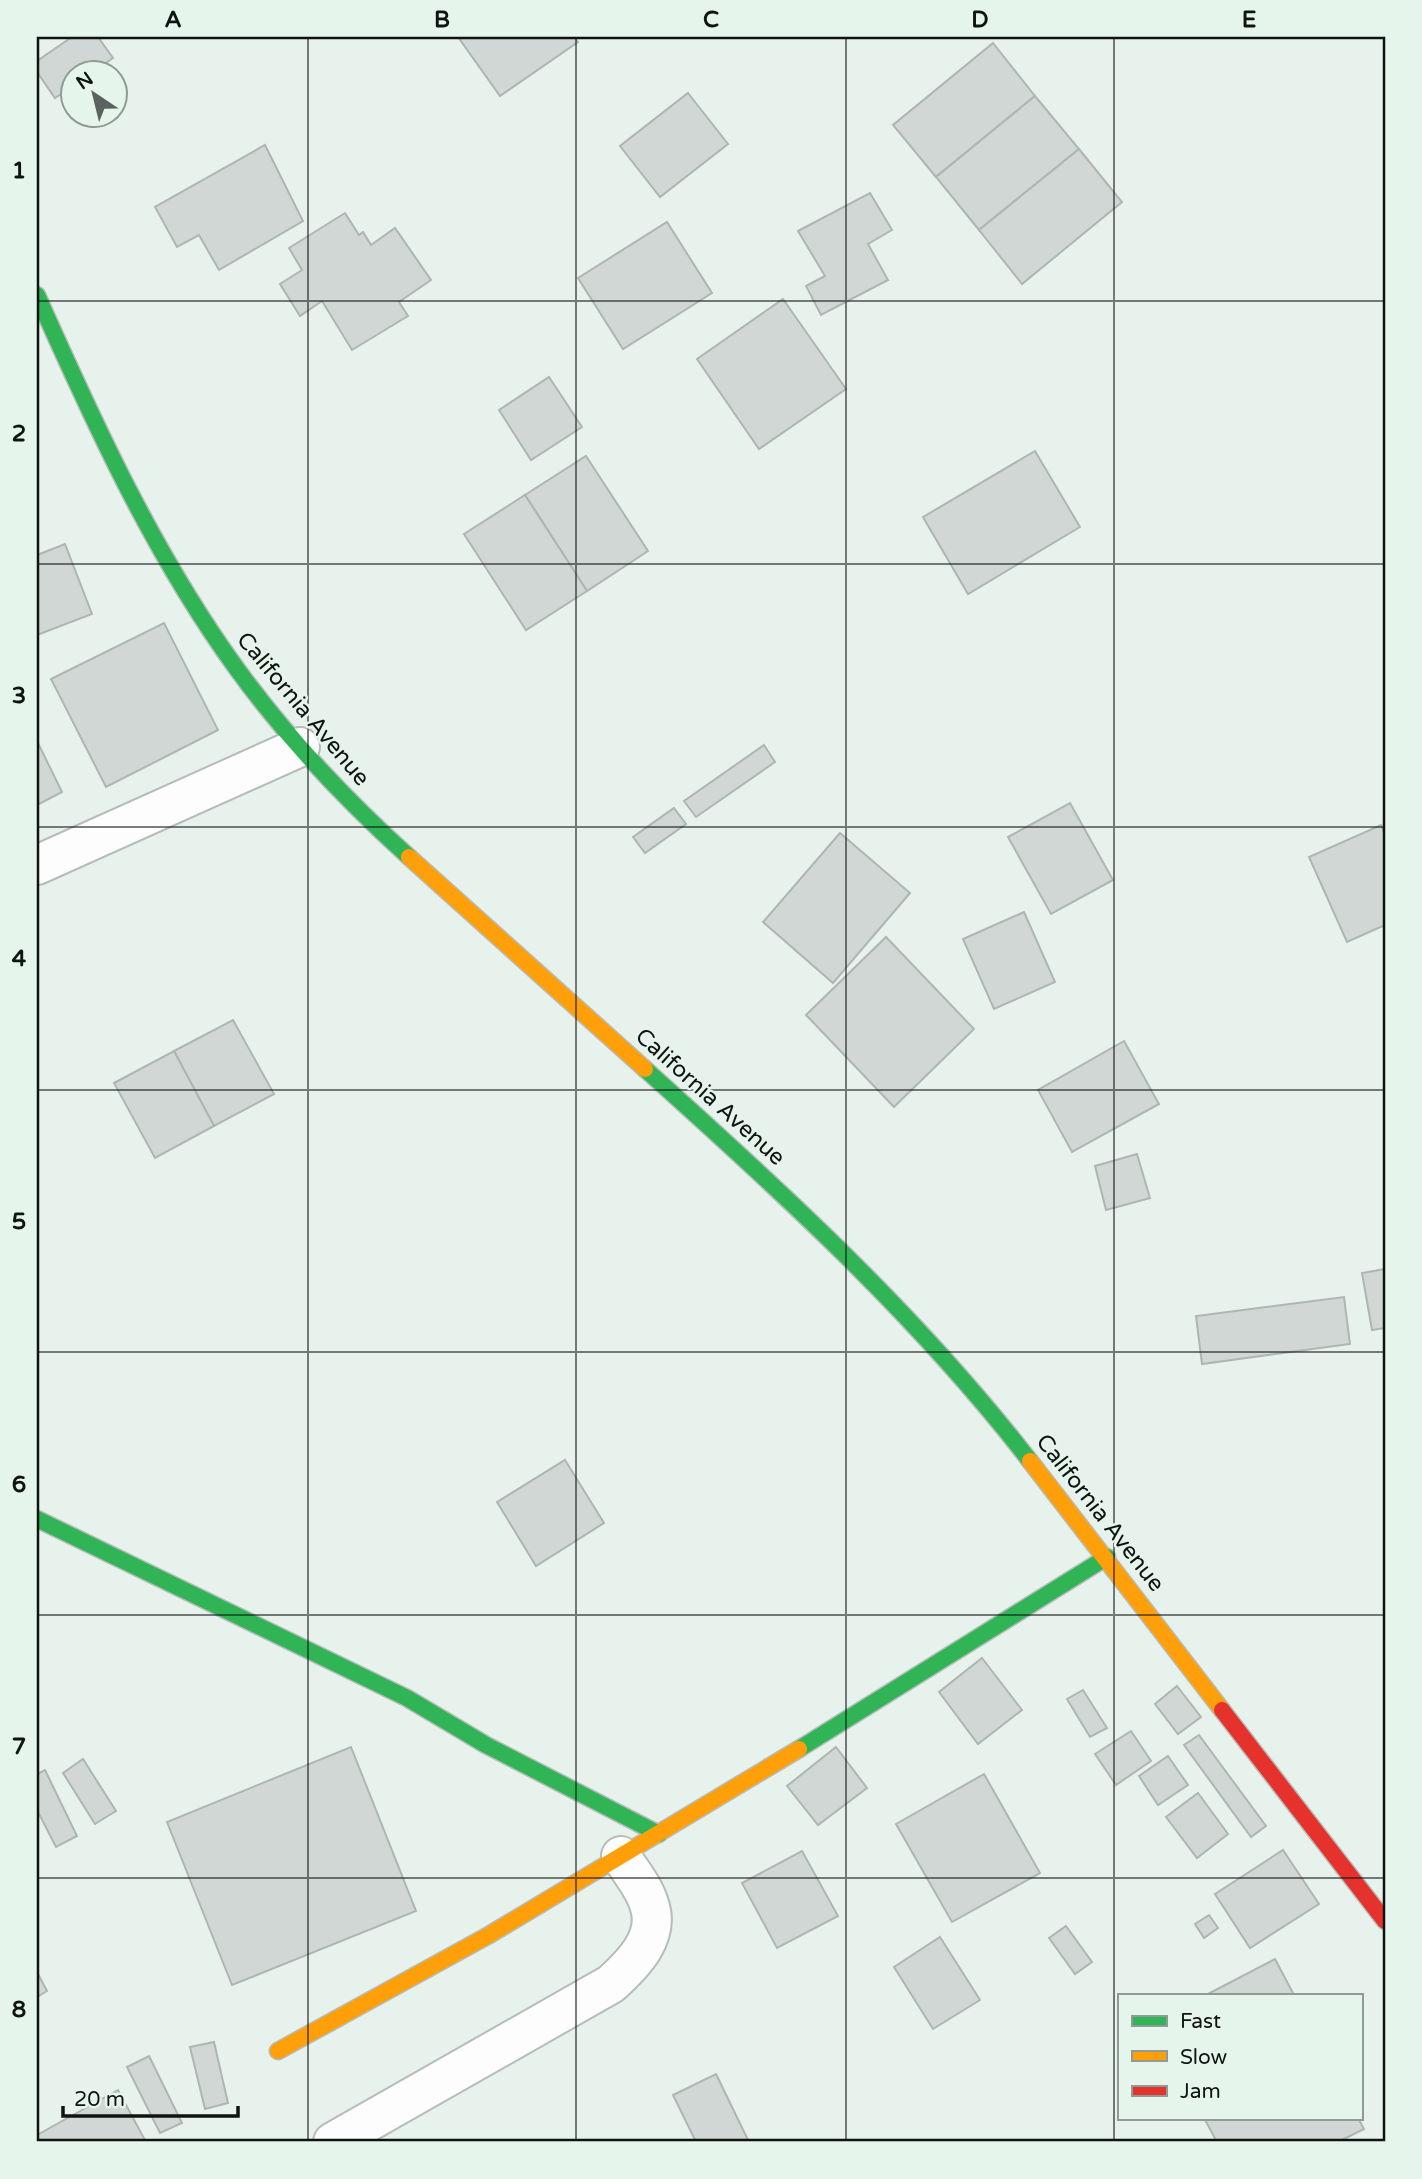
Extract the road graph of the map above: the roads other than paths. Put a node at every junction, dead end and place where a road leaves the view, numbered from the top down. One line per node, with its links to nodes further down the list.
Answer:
1 (37, 295): 2 (street, California Avenue)
2 (300, 747): 3 (street); 5 (street, California Avenue)
3 (37, 865)
4 (37, 1519): 6 (street)
5 (1107, 1557): 6 (street); 8 (street, California Avenue)
6 (659, 1834): 7 (street)
7 (621, 1856): 9 (street); 10 (street)
8 (1385, 1921)
9 (278, 2051)
10 (333, 2142)

